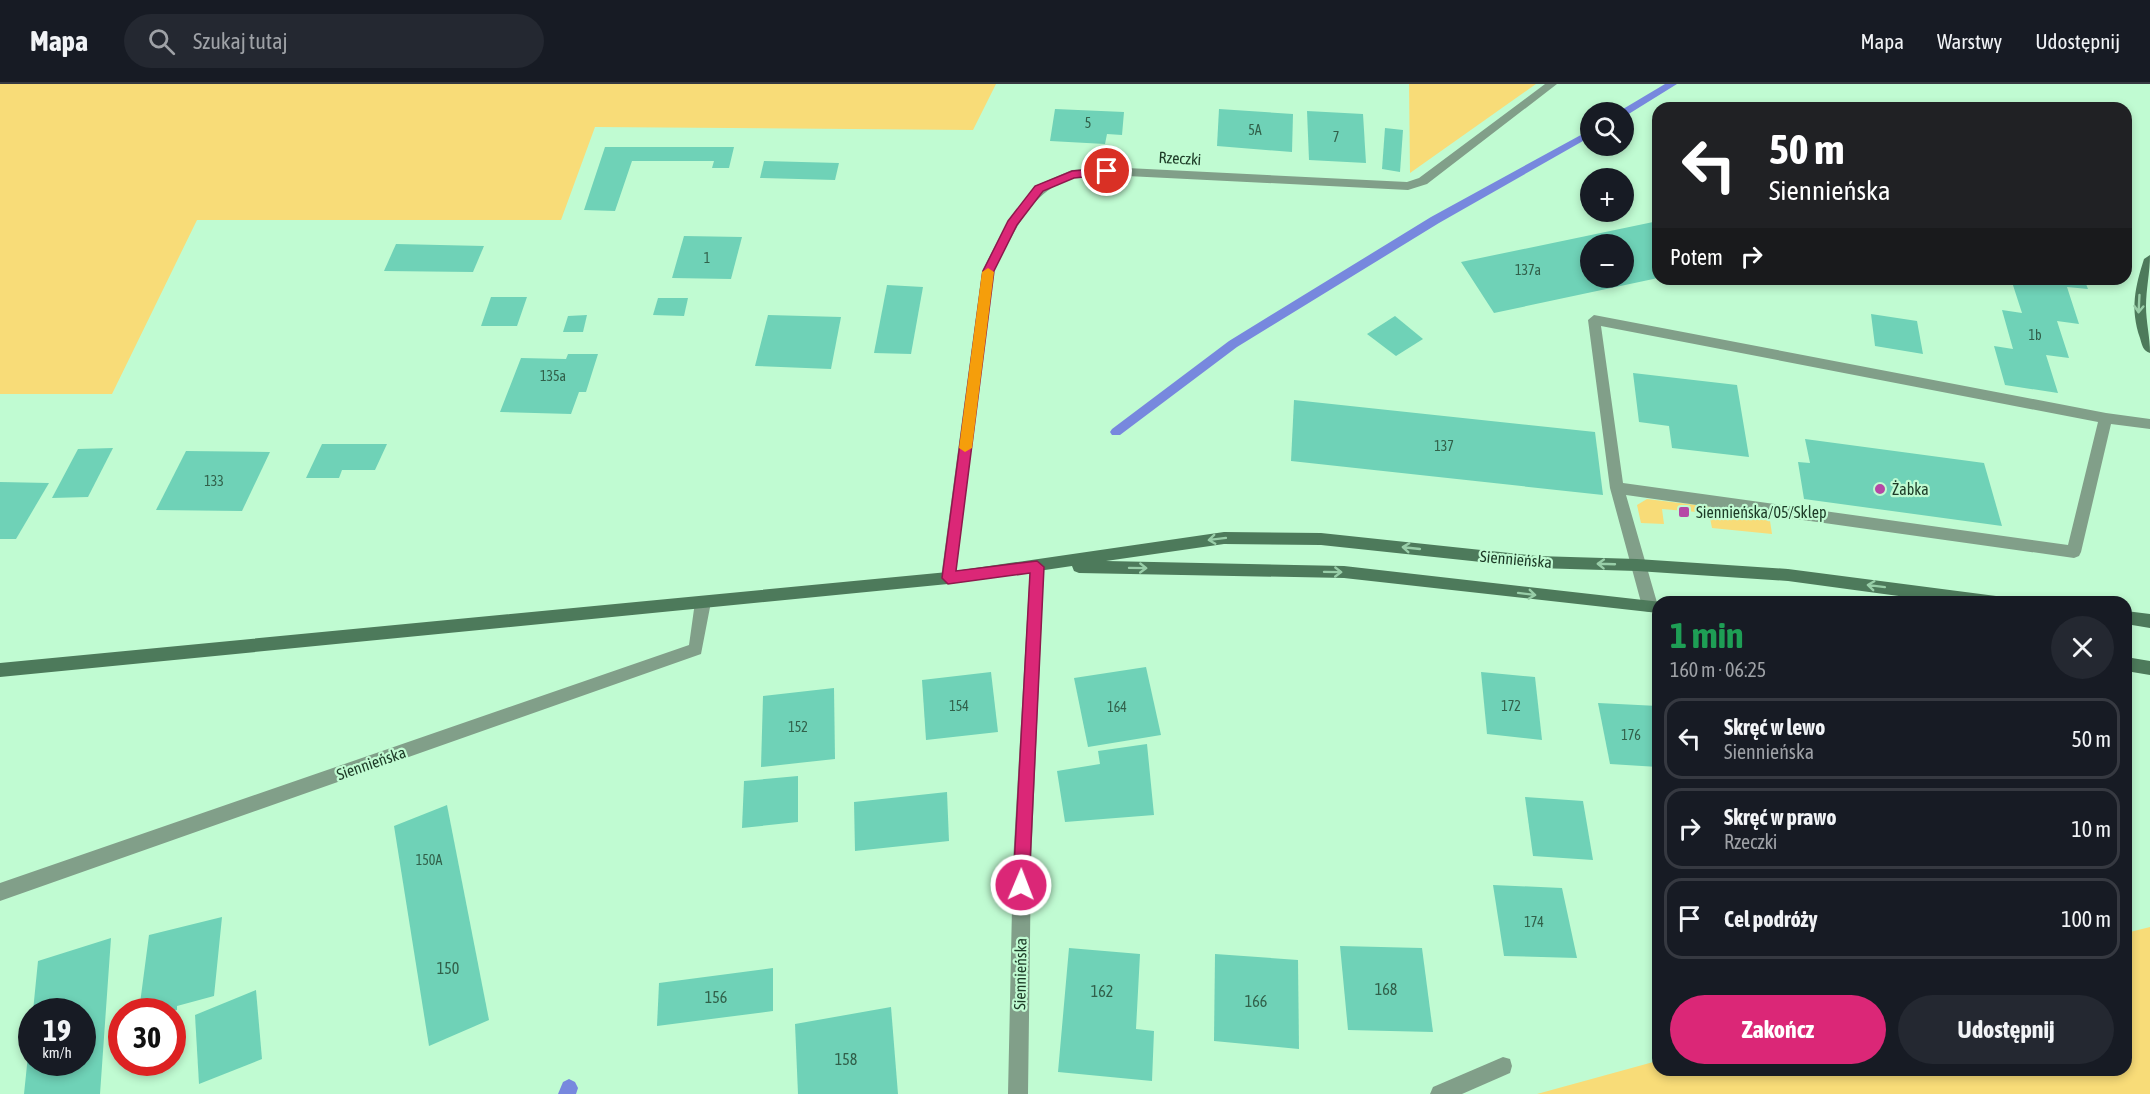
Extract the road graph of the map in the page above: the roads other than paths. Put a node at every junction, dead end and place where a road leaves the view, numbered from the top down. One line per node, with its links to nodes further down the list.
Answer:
1 (1551, 84): 9 (street, Rzeczki)
2 (2150, 259): 3 (main road, one-way to 3)
3 (2150, 348)
4 (2106, 418): 5 (street); 6 (street); 6 (street)
5 (2150, 424)
6 (1617, 488): 7 (street)
7 (1637, 565): 8 (main road, Siennieńska, one-way to 8); 10 (main road, Siennieńska, one-way to 7); 12 (street)
8 (1037, 567): 9 (main road, Siennieńska); 13 (main road, Siennieńska, one-way to 13); 21 (street, Siennieńska)
9 (948, 578): 11 (main road, Siennieńska)
10 (1950, 596)
11 (703, 602): 18 (main road, Siennieńska); 19 (street, Siennieńska)
12 (1652, 602)
13 (1652, 607)
14 (2132, 619): 15 (main road)
15 (2150, 621)
16 (2132, 665): 17 (main road)
17 (2150, 668)
18 (0, 670)
19 (0, 892)
20 (1503, 1066): 22 (street)
21 (1018, 1094)
22 (1440, 1094)

